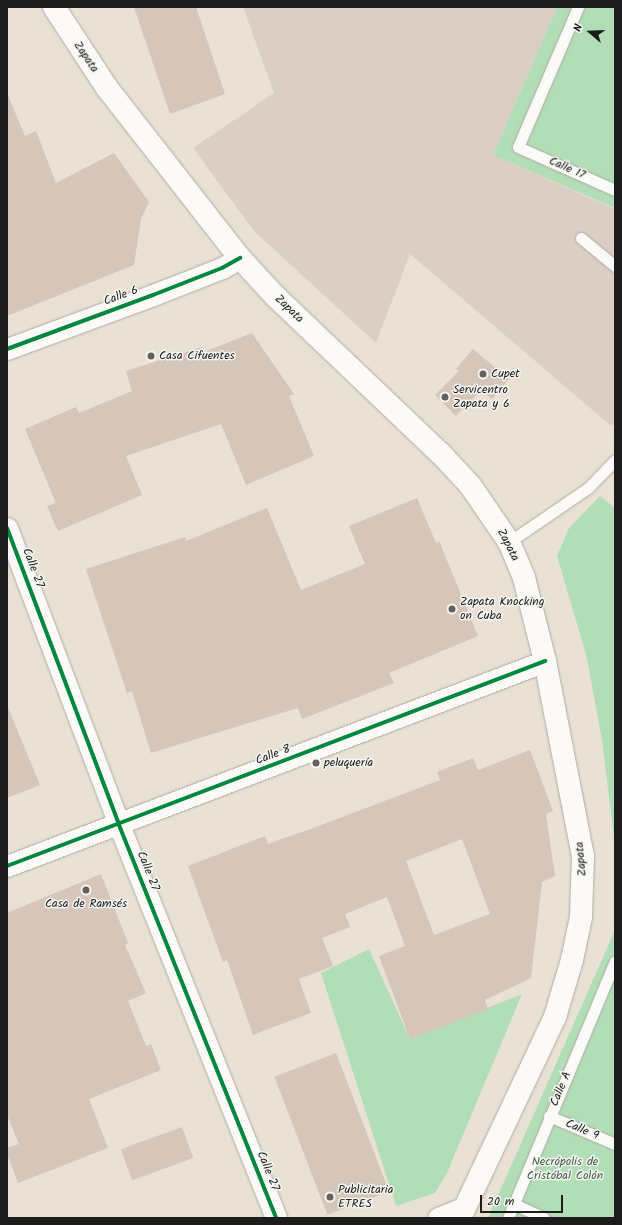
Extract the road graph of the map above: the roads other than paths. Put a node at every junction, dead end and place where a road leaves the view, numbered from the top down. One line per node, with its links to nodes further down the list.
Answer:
1 (54, 7): 5 (main road, Zapata)
2 (578, 7): 3 (lane, Calle 17)
3 (615, 190)
4 (581, 238): 6 (lane)
5 (240, 258): 7 (street, Calle 6); 10 (main road, Zapata)
6 (615, 266)
7 (7, 349)
8 (615, 460): 10 (lane)
9 (7, 528): 12 (street, Calle 27)
10 (509, 542): 11 (main road, Zapata)
11 (545, 661): 12 (street, Calle 8); 18 (main road, Zapata)
12 (119, 825): 13 (street, Calle 8); 19 (street, Calle 27)
13 (7, 866)
14 (615, 961): 15 (lane, Calle A)
15 (549, 1116): 16 (lane, Calle 9); 17 (lane, Calle A)
16 (615, 1144)
17 (514, 1204): 21 (lane, Calle A); 22 (lane)
18 (462, 1212): 20 (street)
19 (276, 1218)
20 (438, 1218)
21 (508, 1218)
22 (544, 1218)

